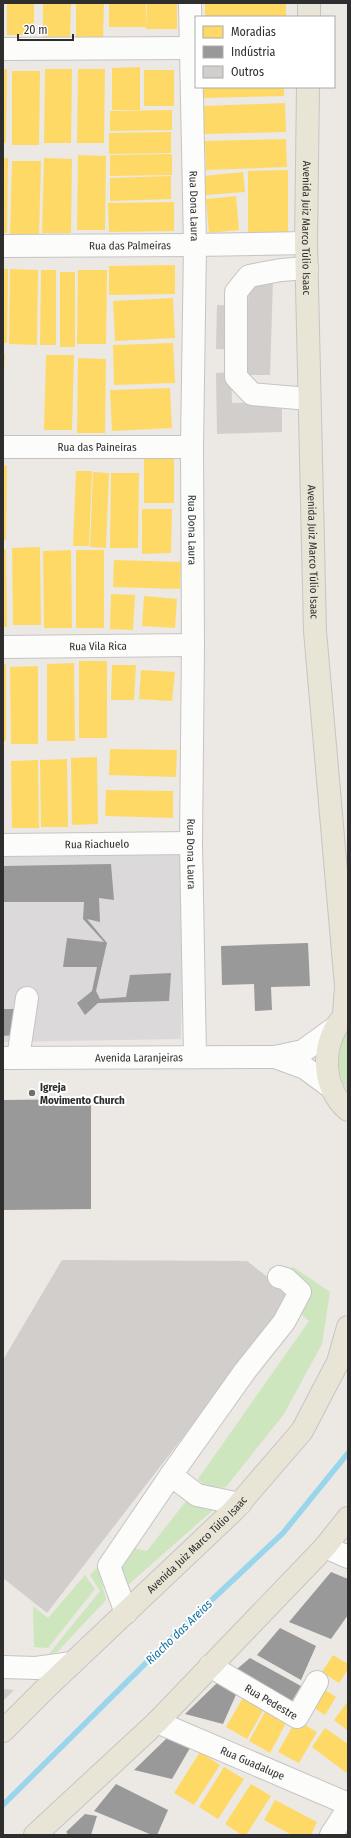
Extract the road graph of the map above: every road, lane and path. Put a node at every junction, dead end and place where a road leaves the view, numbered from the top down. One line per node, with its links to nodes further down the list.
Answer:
1 (190, 3): 4 (street, Rua Dona Laura)
2 (309, 3): 3 (main road)
3 (308, 16)
4 (190, 48): 5 (street); 8 (street, Rua Dona Laura)
5 (3, 49)
6 (308, 88): 7 (main road, Avenida Juiz Marco Túlio Isaac)
7 (306, 243): 8 (street, Rua das Palmeiras); 10 (main road, Avenida Juiz Marco Túlio Isaac)
8 (195, 245): 9 (street, Rua das Palmeiras); 13 (street, Rua Dona Laura)
9 (3, 246)
10 (307, 268): 11 (main road, Avenida Juiz Marco Túlio Isaac); 11 (street)
11 (309, 398): 19 (main road, Avenida Juiz Marco Túlio Isaac)
12 (3, 447): 13 (street, Rua das Paineiras)
13 (192, 447): 14 (street, Rua Dona Laura)
14 (193, 645): 15 (street, Rua Vila Rica); 16 (street, Rua Dona Laura)
15 (3, 647)
16 (191, 844): 17 (street, Rua Riachuelo); 20 (street, Rua Dona Laura)
17 (3, 845)
18 (27, 998): 22 (street)
19 (343, 1018): 21 (street, Avenida Laranjeiras); 23 (main road, Avenida Juiz Marco Túlio Isaac)
20 (195, 1057): 21 (street, Avenida Laranjeiras); 22 (street, Avenida Laranjeiras)
21 (276, 1057): 23 (street, Avenida Laranjeiras)
22 (11, 1058)
23 (332, 1088): 24 (main road, Avenida Juiz Marco Túlio Isaac)
24 (346, 1111)
25 (279, 1277): 27 (street)
26 (348, 1327): 28 (main road, Avenida Juiz Marco Túlio Isaac)
27 (171, 1475): 28 (street); 32 (street)
28 (240, 1504): 32 (main road, Avenida Juiz Marco Túlio Isaac)
29 (348, 1518): 30 (main road)
30 (325, 1546): 31 (street); 34 (main road)
31 (348, 1557)
32 (126, 1612): 33 (main road, Avenida Juiz Marco Túlio Isaac)
33 (72, 1663): 36 (street); 38 (main road, Avenida Juiz Marco Túlio Isaac)
34 (210, 1666): 37 (street, Rua Pedestre); 39 (main road)
35 (3, 1667): 36 (street)
36 (36, 1668): 38 (street)
37 (318, 1682)
38 (46, 1688): 40 (main road, Avenida Juiz Marco Túlio Isaac)
39 (157, 1722): 41 (street, Rua Guadalupe); 43 (main road)
40 (3, 1731)
41 (348, 1804)
42 (348, 1809): 44 (street)
43 (35, 1835)
44 (331, 1835)

